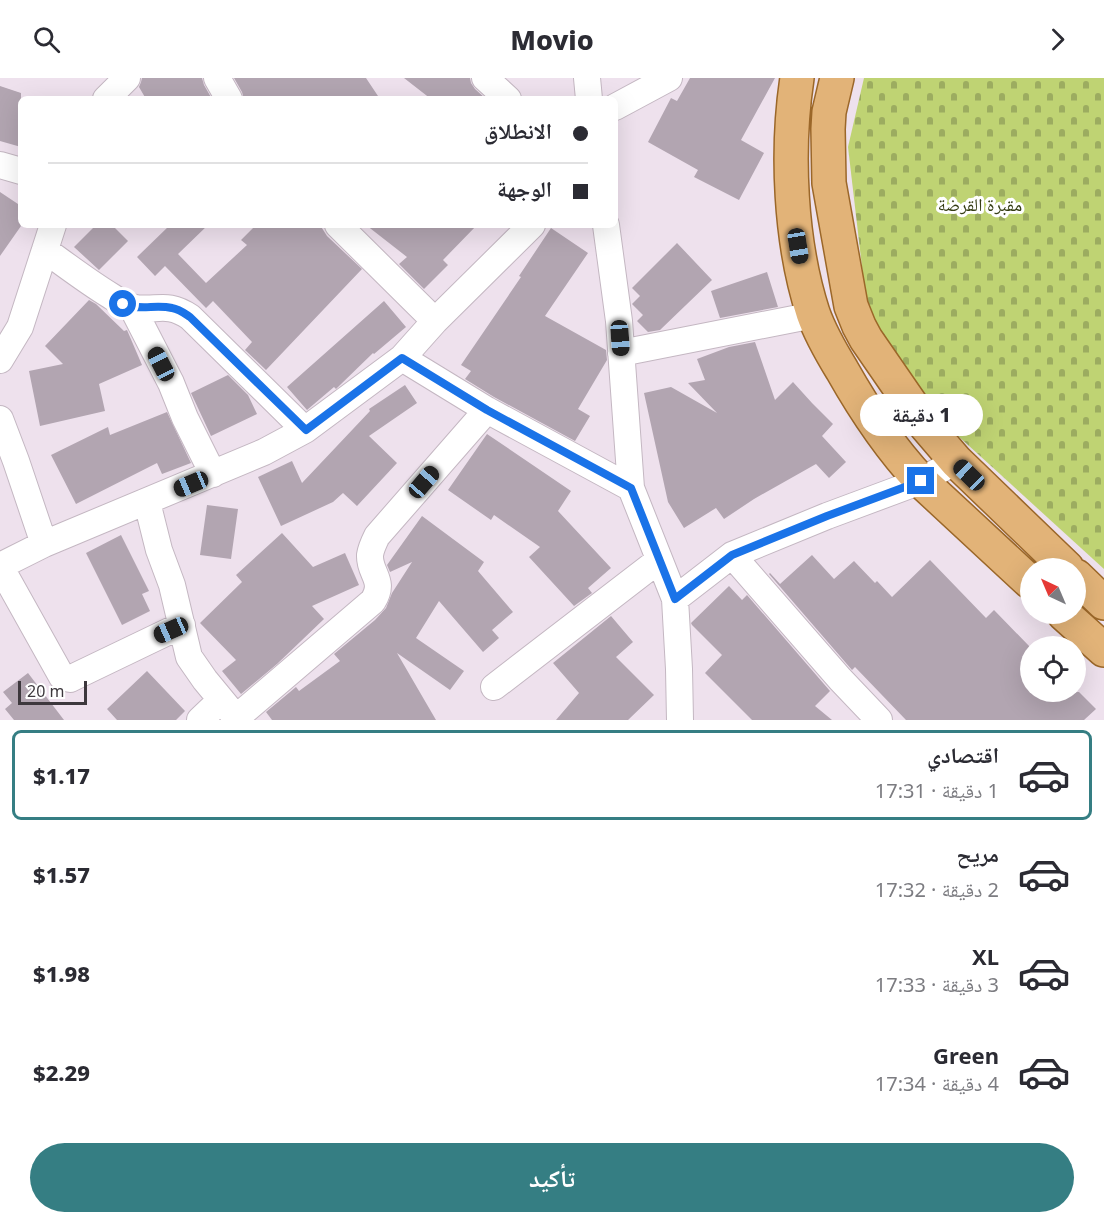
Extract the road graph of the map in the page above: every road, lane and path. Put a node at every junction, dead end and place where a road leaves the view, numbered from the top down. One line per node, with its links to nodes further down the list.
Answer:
1 (127, 78): 8 (street)
2 (217, 78): 9 (street)
3 (485, 78): 10 (street)
4 (587, 78): 11 (street)
5 (669, 78): 12 (street)
6 (797, 78): 21 (main road)
7 (837, 78): 30 (main road)
8 (109, 96)
9 (227, 96)
10 (505, 96)
11 (589, 96)
12 (618, 105)
13 (0, 165): 14 (street)
14 (18, 170)
15 (52, 228): 19 (street)
16 (341, 228): 23 (street)
17 (524, 228): 23 (street)
18 (606, 228): 24 (street)
19 (45, 250): 20 (street); 22 (street)
20 (132, 307): 29 (street); 31 (street)
21 (814, 315): 24 (street); 32 (main road)
22 (10, 321): 26 (street)
23 (435, 321): 25 (street)
24 (621, 354): 33 (street)
25 (402, 358): 27 (street); 29 (street)
26 (0, 360)
27 (487, 410): 33 (street); 48 (street)
28 (0, 419): 35 (street)
29 (306, 430): 31 (street)
30 (956, 462): 32 (street); 37 (main road)
31 (213, 474): 34 (street)
32 (921, 481): 36 (street); 40 (main road)
33 (631, 488): 38 (street)
34 (147, 502): 35 (street); 45 (street)
35 (44, 544): 39 (street)
36 (732, 555): 42 (street); 51 (street)
37 (1057, 558)
38 (659, 560): 42 (street); 47 (street)
39 (0, 566): 45 (street)
40 (1020, 573)
41 (1086, 586): 43 (main road)
42 (675, 599): 50 (street)
43 (1104, 603)
44 (1075, 624): 46 (main road)
45 (182, 625): 48 (street)
46 (1104, 650)
47 (495, 687)
48 (232, 713): 49 (street)
49 (200, 720)
50 (680, 720)
51 (879, 720)

